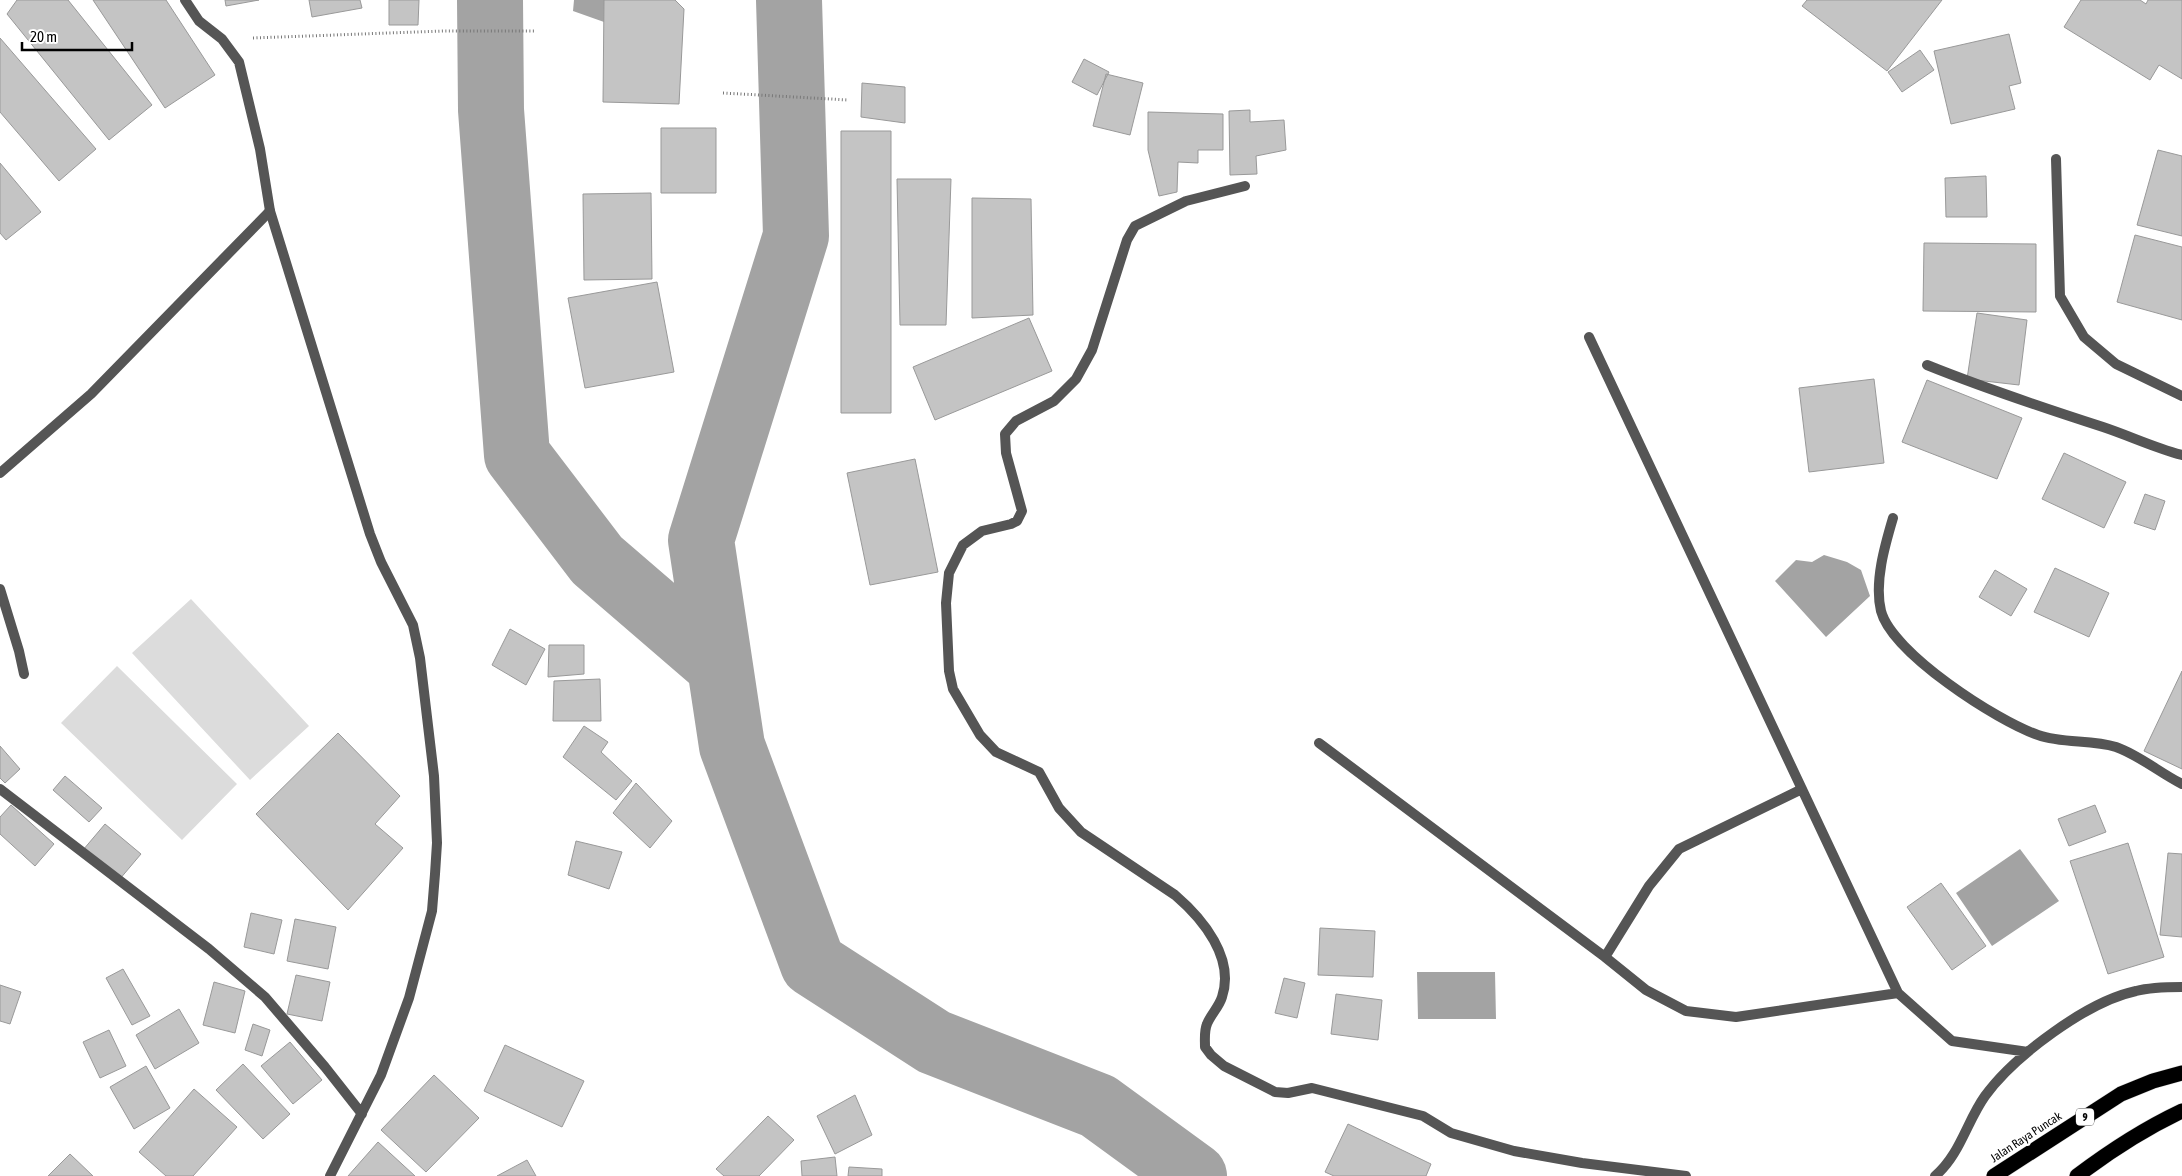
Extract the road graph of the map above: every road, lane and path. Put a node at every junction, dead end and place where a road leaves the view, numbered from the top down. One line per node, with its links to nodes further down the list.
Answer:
1 (185, 0): 3 (street)
2 (534, 31): 3 (path)
3 (222, 39): 8 (street)
4 (723, 93): 5 (path)
5 (848, 100)
6 (2056, 159): 11 (street)
7 (1245, 186): 29 (street)
8 (270, 210): 13 (street); 27 (street)
9 (1589, 337): 20 (street)
10 (1927, 365): 12 (street)
11 (2182, 396)
12 (2182, 455)
13 (0, 473)
14 (1893, 518): 18 (street)
15 (0, 589): 16 (street)
16 (24, 674)
17 (1319, 743): 21 (street)
18 (2182, 784)
19 (0, 789): 27 (street)
20 (1802, 789): 21 (street); 23 (street)
21 (1606, 956): 23 (street)
22 (2182, 987): 24 (street)
23 (1898, 993): 24 (street)
24 (2028, 1052): 30 (street)
25 (2182, 1073): 31 (highway, Jalan Raya Puncak / 9)
26 (2182, 1111): 32 (highway)
27 (362, 1114): 28 (street)
28 (330, 1176)
29 (1686, 1176)
30 (1935, 1176)
31 (1994, 1176)
32 (2077, 1176)

